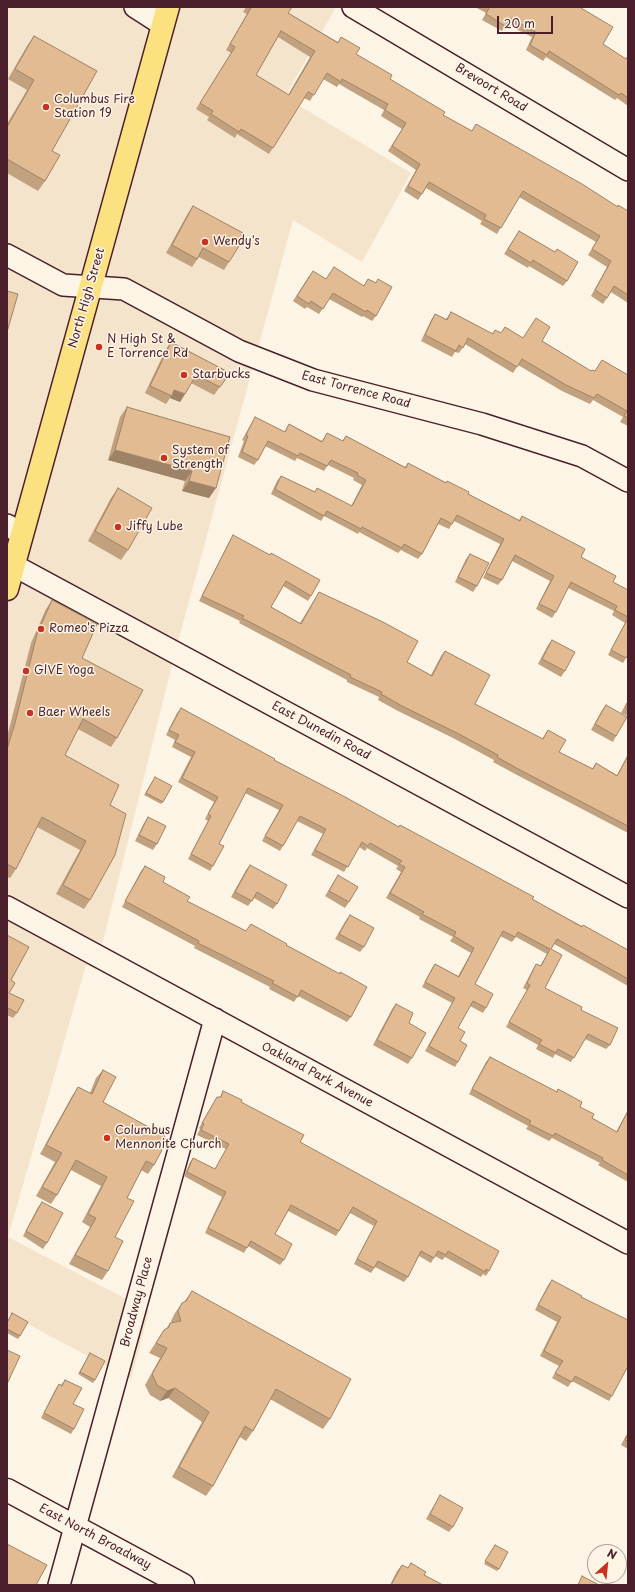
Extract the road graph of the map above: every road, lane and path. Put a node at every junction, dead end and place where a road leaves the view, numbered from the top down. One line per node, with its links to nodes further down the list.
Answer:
1 (135, 7): 3 (street)
2 (353, 7): 4 (street, Brevoort Road)
3 (166, 16): 6 (main road, North High Street)
4 (628, 170)
5 (7, 255): 6 (street, East Torrence Road)
6 (90, 288): 7 (street, East Torrence Road); 8 (main road, North High Street)
7 (628, 481)
8 (15, 530): 9 (main road, North High Street)
9 (14, 565): 10 (main road, North High Street); 11 (street, East Dunedin Road)
10 (7, 589)
11 (628, 897)
12 (7, 906): 13 (street, Oakland Park Avenue)
13 (215, 1019): 14 (street, Oakland Park Avenue); 16 (street, Broadway Place)
14 (628, 1243)
15 (7, 1490): 16 (main road, East North Broadway)
16 (75, 1526): 17 (street, Broadway Place); 18 (main road, East North Broadway)
17 (59, 1585)
18 (183, 1585)

